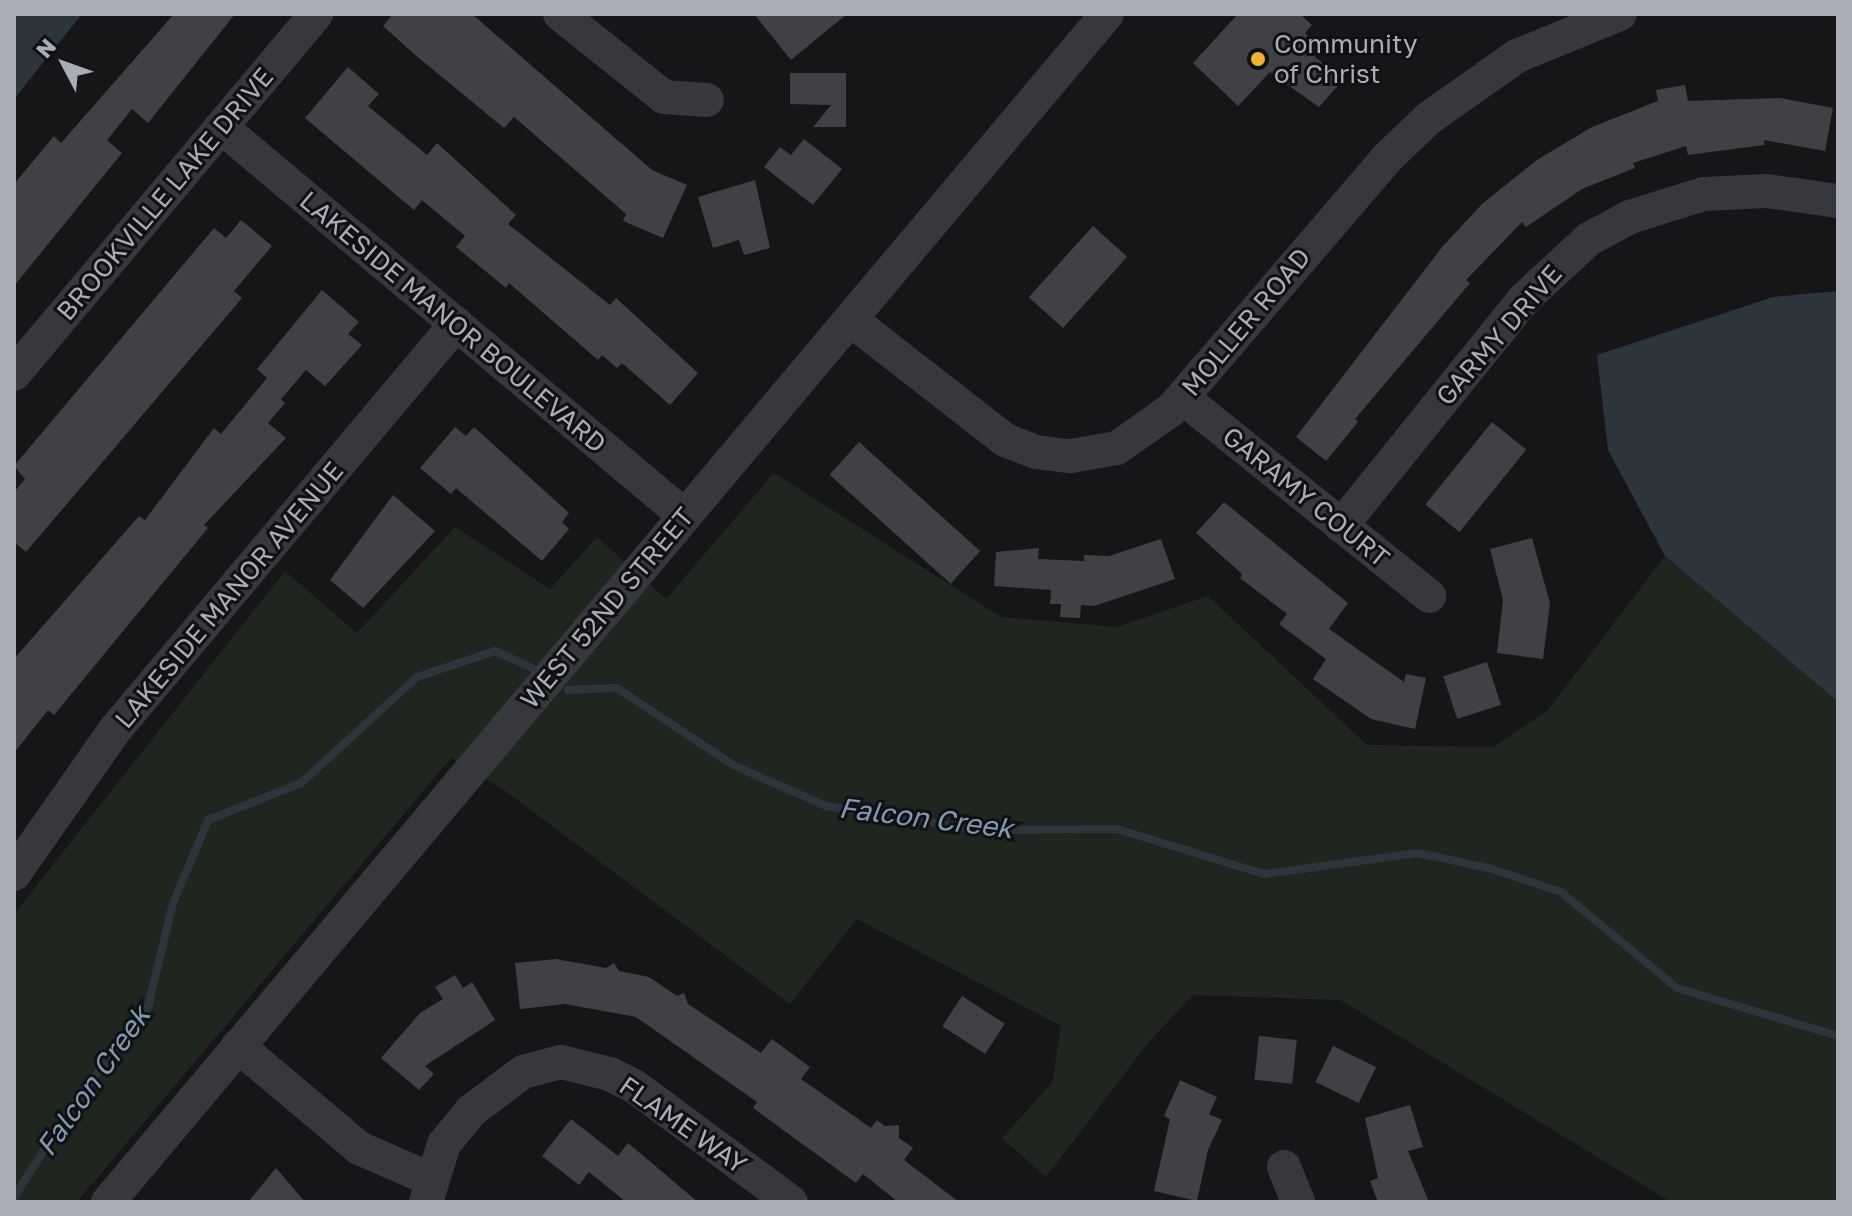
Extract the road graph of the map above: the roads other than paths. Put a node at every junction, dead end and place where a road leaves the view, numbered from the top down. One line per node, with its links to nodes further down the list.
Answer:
1 (316, 14): 6 (street, BROOKVILLE LAKE DRIVE)
2 (560, 14): 5 (street)
3 (1107, 14): 8 (street, WEST 52ND STREET)
4 (1620, 14): 11 (street, MOLLER ROAD)
5 (707, 100)
6 (221, 127): 9 (street, LAKESIDE MANOR BOULEVARD); 10 (street, BROOKVILLE LAKE DRIVE)
7 (1838, 201): 13 (street, GARMY DRIVE)
8 (851, 320): 11 (street, MOLLER ROAD); 12 (street, WEST 52ND STREET)
9 (456, 324): 12 (street, LAKESIDE MANOR BOULEVARD); 15 (street, LAKESIDE MANOR AVENUE)
10 (14, 374)
11 (1183, 398): 13 (street, GARAMY COURT)
12 (685, 516): 16 (street, WEST 52ND STREET)
13 (1341, 526): 14 (street, GARAMY COURT)
14 (1429, 596)
15 (14, 874)
16 (238, 1046): 18 (street); 19 (street, WEST 52ND STREET)
17 (1284, 1167): 21 (street)
18 (428, 1191): 20 (street, FLAME WAY)
19 (108, 1202)
20 (791, 1202)
21 (1298, 1202)

